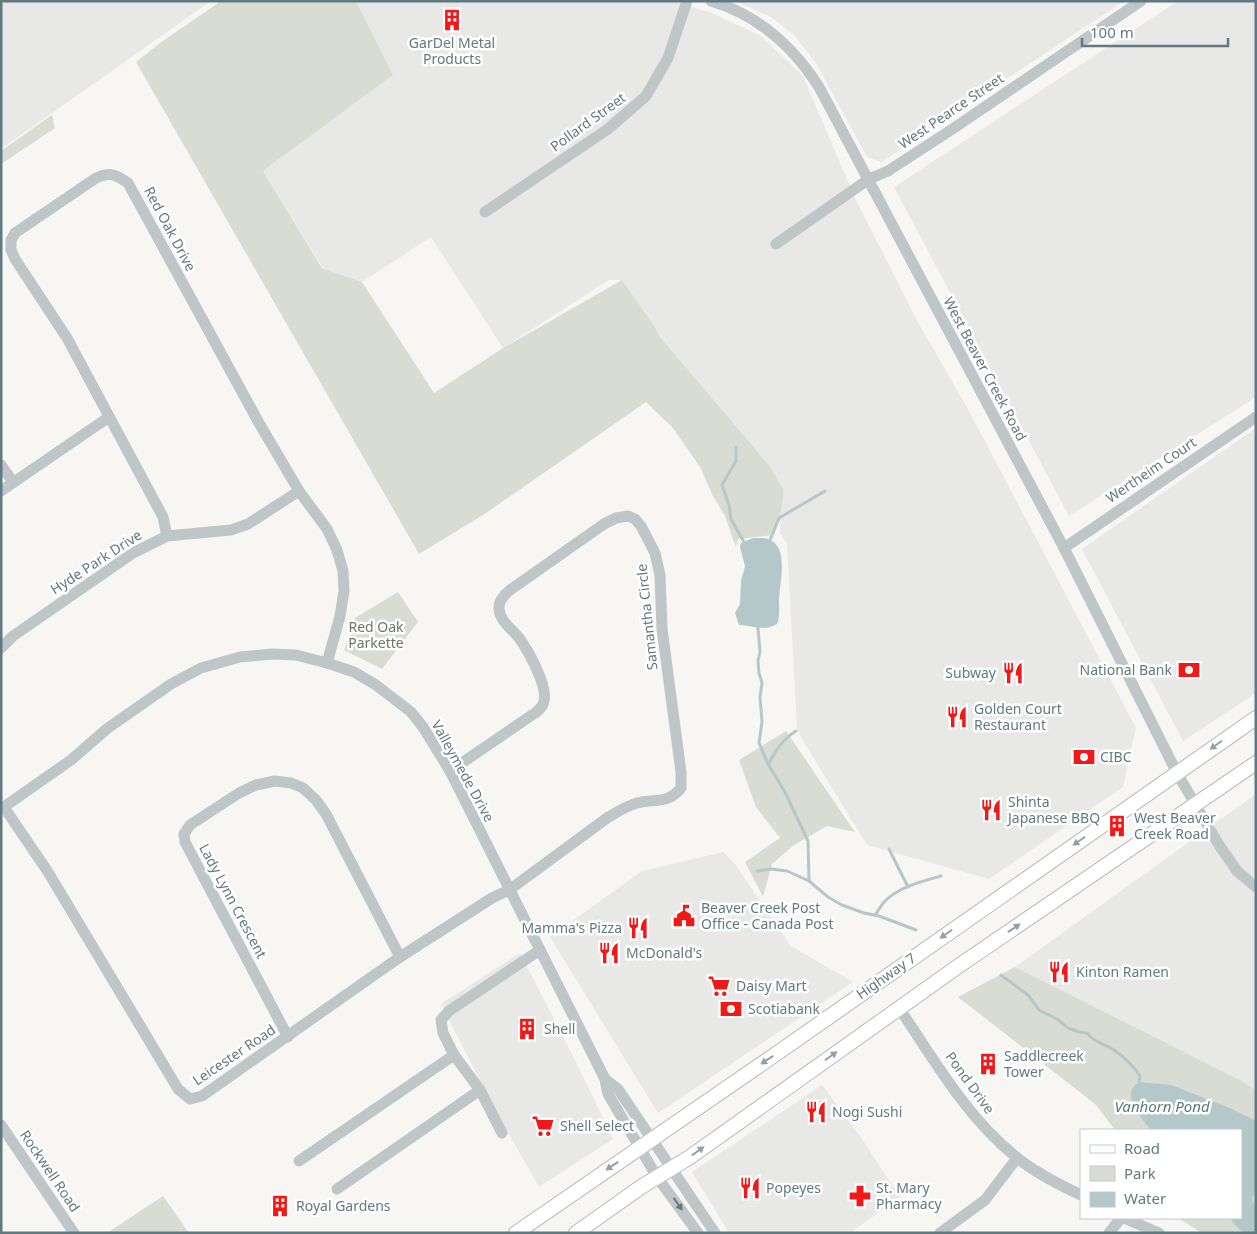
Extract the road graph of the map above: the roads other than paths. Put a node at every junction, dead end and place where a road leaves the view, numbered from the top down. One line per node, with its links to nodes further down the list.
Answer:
1 (686, 1): 5 (street, Pollard Street)
2 (711, 1): 4 (street, West Beaver Creek Road)
3 (1141, 1): 4 (street, West Pearce Street)
4 (869, 179): 6 (street, West Pearce Street); 14 (street, West Beaver Creek Road)
5 (485, 212)
6 (776, 244)
7 (109, 417): 10 (street); 12 (street, Red Oak Drive); 13 (street, Red Oak Drive)
8 (1256, 417): 14 (street, Wertheim Court)
9 (1, 465): 10 (street)
10 (13, 482): 11 (street)
11 (1, 491)
12 (299, 491): 13 (street, Hyde Park Drive); 16 (street, Red Oak Drive)
13 (167, 536): 15 (street, Hyde Park Drive)
14 (1064, 548): 20 (street, West Beaver Creek Road)
15 (1, 648)
16 (327, 663): 19 (street, Valleymede Drive); 22 (street, Valleymede Drive)
17 (1256, 718): 20 (main road, Highway 7, one-way to 20)
18 (1256, 762): 21 (main road)
19 (450, 771): 24 (street, Valleymede Drive); 24 (street, Samantha Circle)
20 (1177, 773): 21 (street, West Beaver Creek Road); 34 (main road, Highway 7, one-way to 34)
21 (1195, 804): 23 (street, West Beaver Creek Road); 27 (main road, one-way to 21)
22 (2, 808): 28 (street, Leicester Road)
23 (1256, 887)
24 (509, 890): 25 (street, Valleymede Drive); 26 (street, Leicester Road)
25 (540, 950): 29 (street); 30 (street, Valleymede Drive)
26 (400, 958): 28 (street, Leicester Road); 28 (street, Lady Lynn Crescent)
27 (899, 1008): 36 (street, Pond Drive); 38 (main road, one-way to 27)
28 (288, 1037)
29 (454, 1055): 31 (street); 37 (street)
30 (605, 1079): 34 (street, Valleymede Drive); 35 (street, Valleymede Drive)
31 (480, 1090): 33 (street); 40 (street)
32 (1, 1125): 44 (street, Rockwell Road)
33 (502, 1133)
34 (652, 1138): 35 (main road, Highway 7); 38 (street, Valleymede Drive)
35 (639, 1148): 39 (street, Valleymede Drive); 45 (main road, Highway 7, one-way to 45)
36 (1017, 1158): 41 (street, Pond Drive); 49 (street)
37 (299, 1161)
38 (672, 1168): 39 (main road); 48 (street, Valleymede Drive)
39 (657, 1176): 46 (main road); 47 (street, Valleymede Drive, one-way to 47)
40 (337, 1189)
41 (1080, 1195)
42 (1121, 1219): 50 (street)
43 (1124, 1219): 51 (street)
44 (74, 1233)
45 (516, 1233)
46 (576, 1233)
47 (698, 1233)
48 (715, 1233)
49 (940, 1233)
50 (1109, 1233)
51 (1159, 1233)

